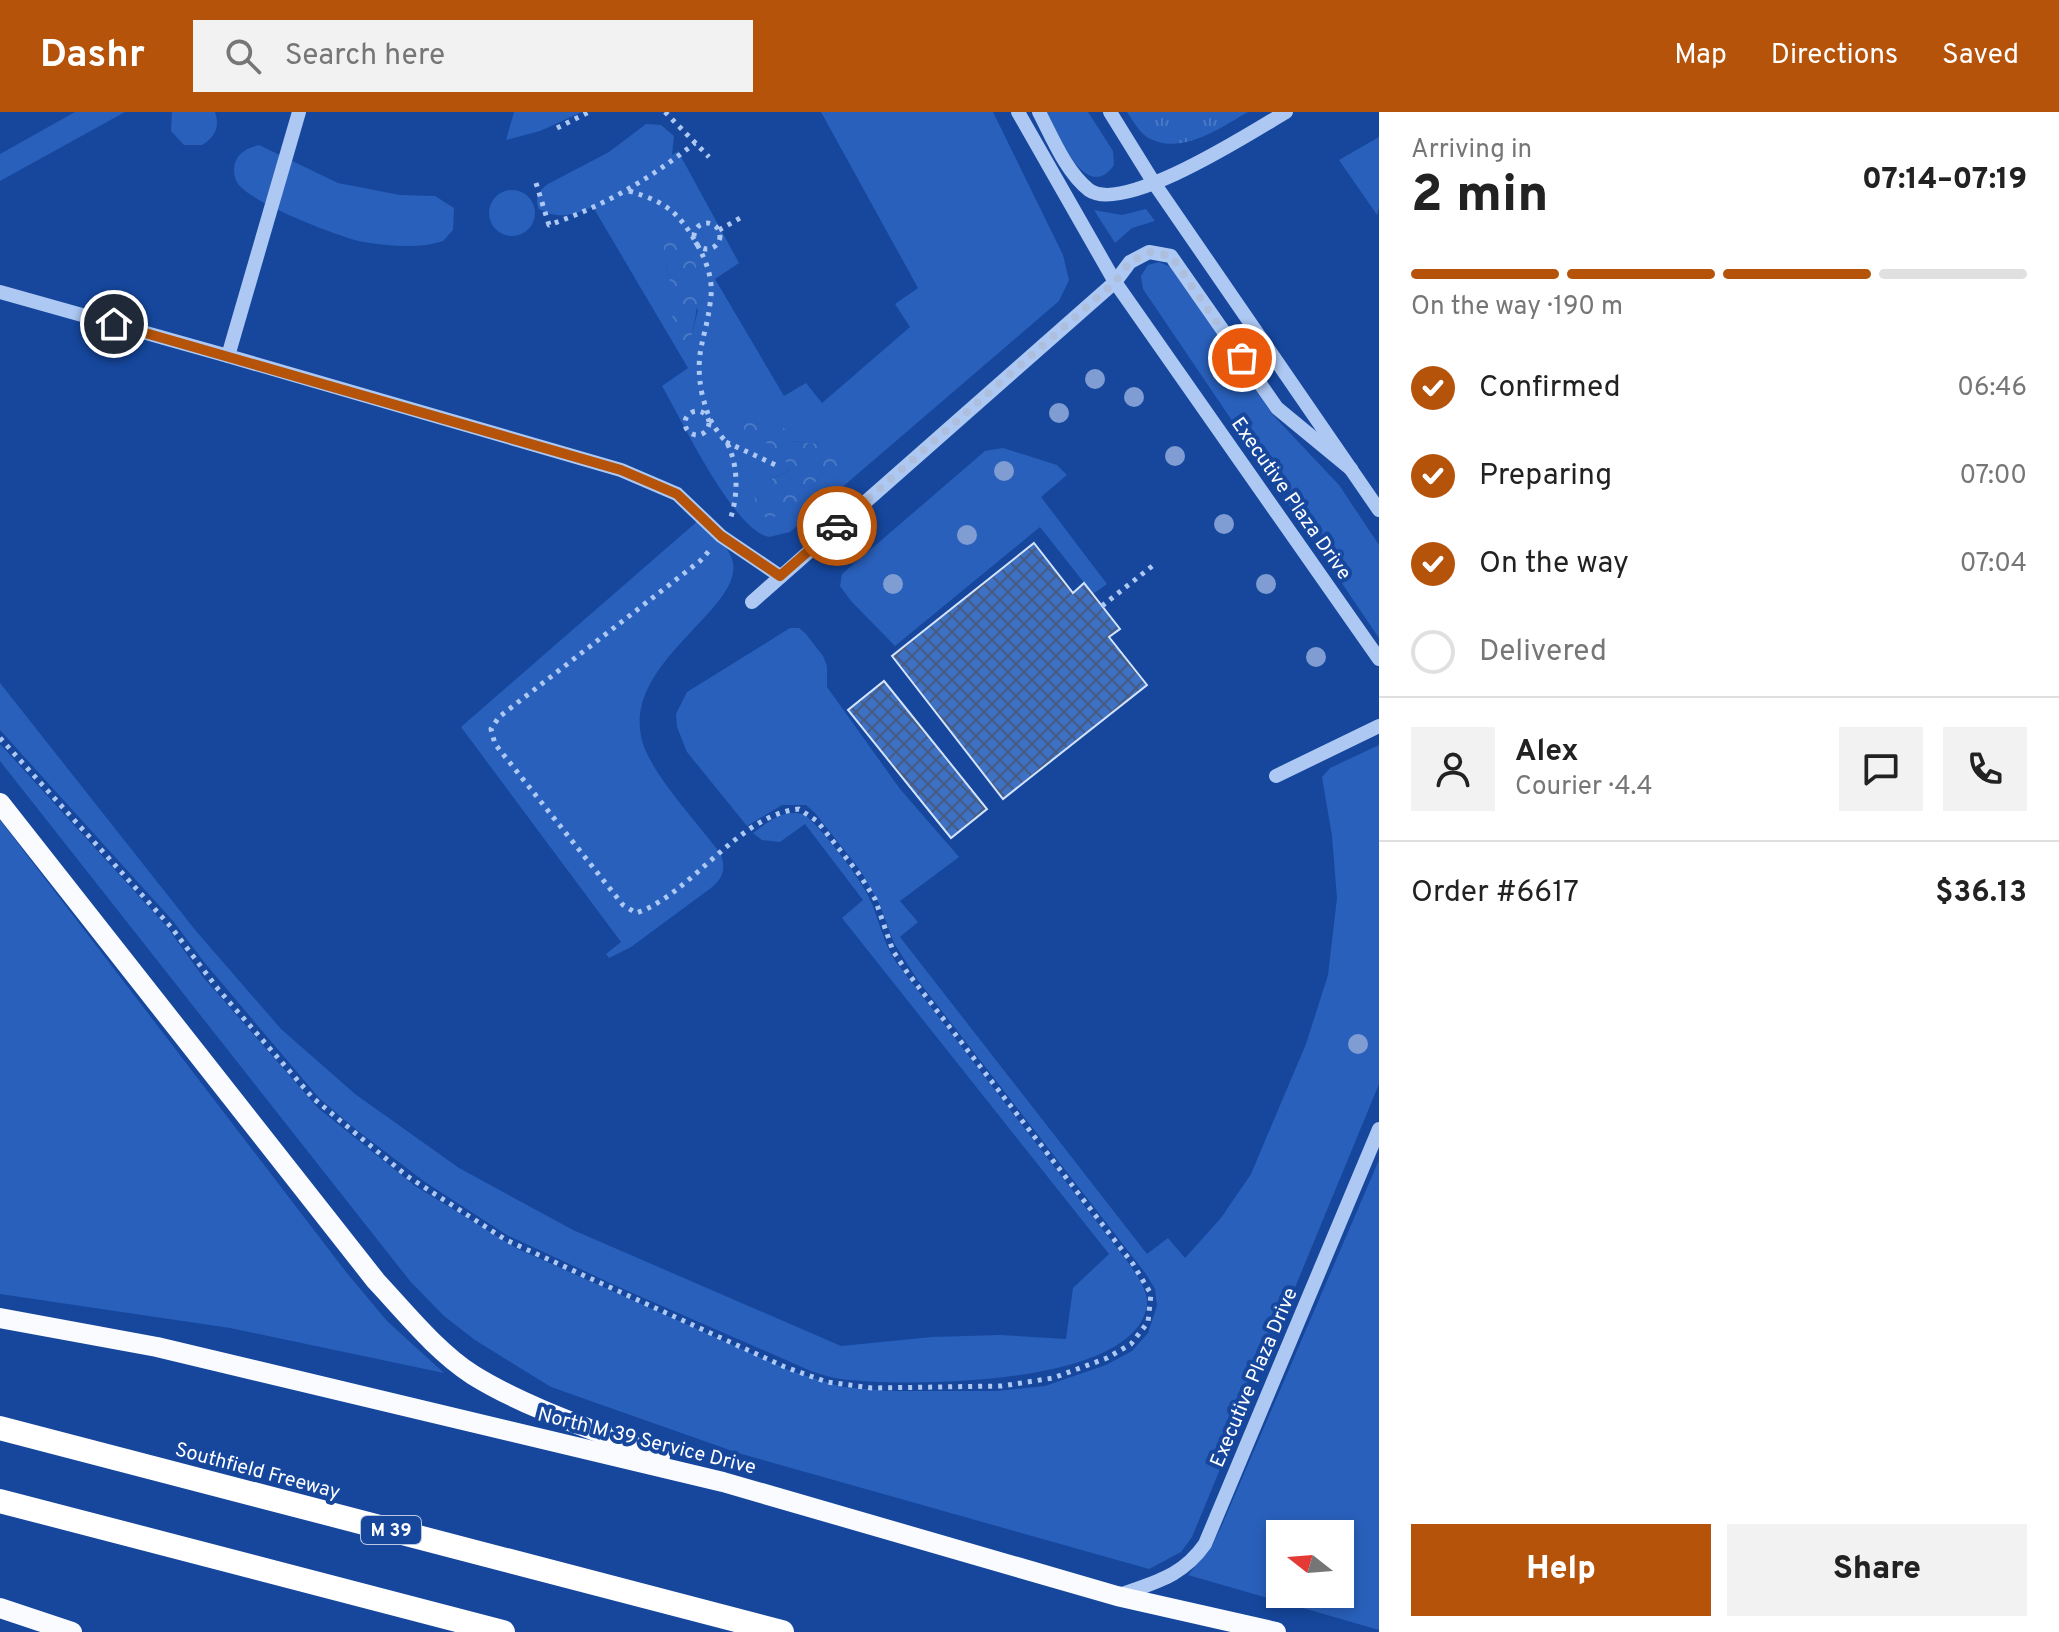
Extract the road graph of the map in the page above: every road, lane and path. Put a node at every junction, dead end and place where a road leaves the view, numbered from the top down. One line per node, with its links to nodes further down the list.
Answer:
1 (299, 112): 19 (street)
2 (589, 112): 8 (path)
3 (665, 112): 9 (path)
4 (1018, 112): 17 (street, Executive Plaza Drive)
5 (1039, 112): 12 (street)
6 (1110, 112): 12 (street, Executive Plaza Drive)
7 (1286, 112): 12 (street)
8 (557, 128)
9 (695, 143): 10 (path); 13 (path)
10 (709, 157)
11 (536, 183): 13 (path)
12 (1154, 183): 23 (street, Executive Plaza Drive)
13 (629, 191): 16 (path)
14 (742, 217): 15 (path)
15 (719, 230): 16 (path); 16 (path)
16 (696, 243): 20 (path)
17 (1115, 282): 23 (street, Executive Plaza Drive); 27 (street); 30 (street, Executive Plaza Drive)
18 (0, 292): 19 (street)
19 (228, 356): 25 (street)
20 (708, 416): 20 (path); 21 (path)
21 (726, 442): 22 (path); 25 (path)
22 (780, 467)
23 (1351, 469): 24 (street, Executive Plaza Drive)
24 (1379, 510)
25 (721, 536): 27 (street); 32 (path)
26 (1156, 563): 29 (path)
27 (780, 576): 28 (street)
28 (752, 602)
29 (1102, 606)
30 (1379, 659)
31 (1379, 726): 33 (street)
32 (0, 738)
33 (1276, 776)
34 (0, 803): 38 (main road)
35 (1379, 1129): 40 (street, Executive Plaza Drive)
36 (0, 1318): 38 (main road, North M 39 Service Drive)
37 (0, 1428): 44 (highway, Southfield Freeway / M 39)
38 (723, 1482): 40 (main road, North M 39 Service Drive)
39 (0, 1501): 43 (highway)
40 (1117, 1596): 45 (main road, North M 39 Service Drive)
41 (0, 1608): 42 (main road)
42 (72, 1632)
43 (503, 1632)
44 (782, 1632)
45 (1276, 1632)

